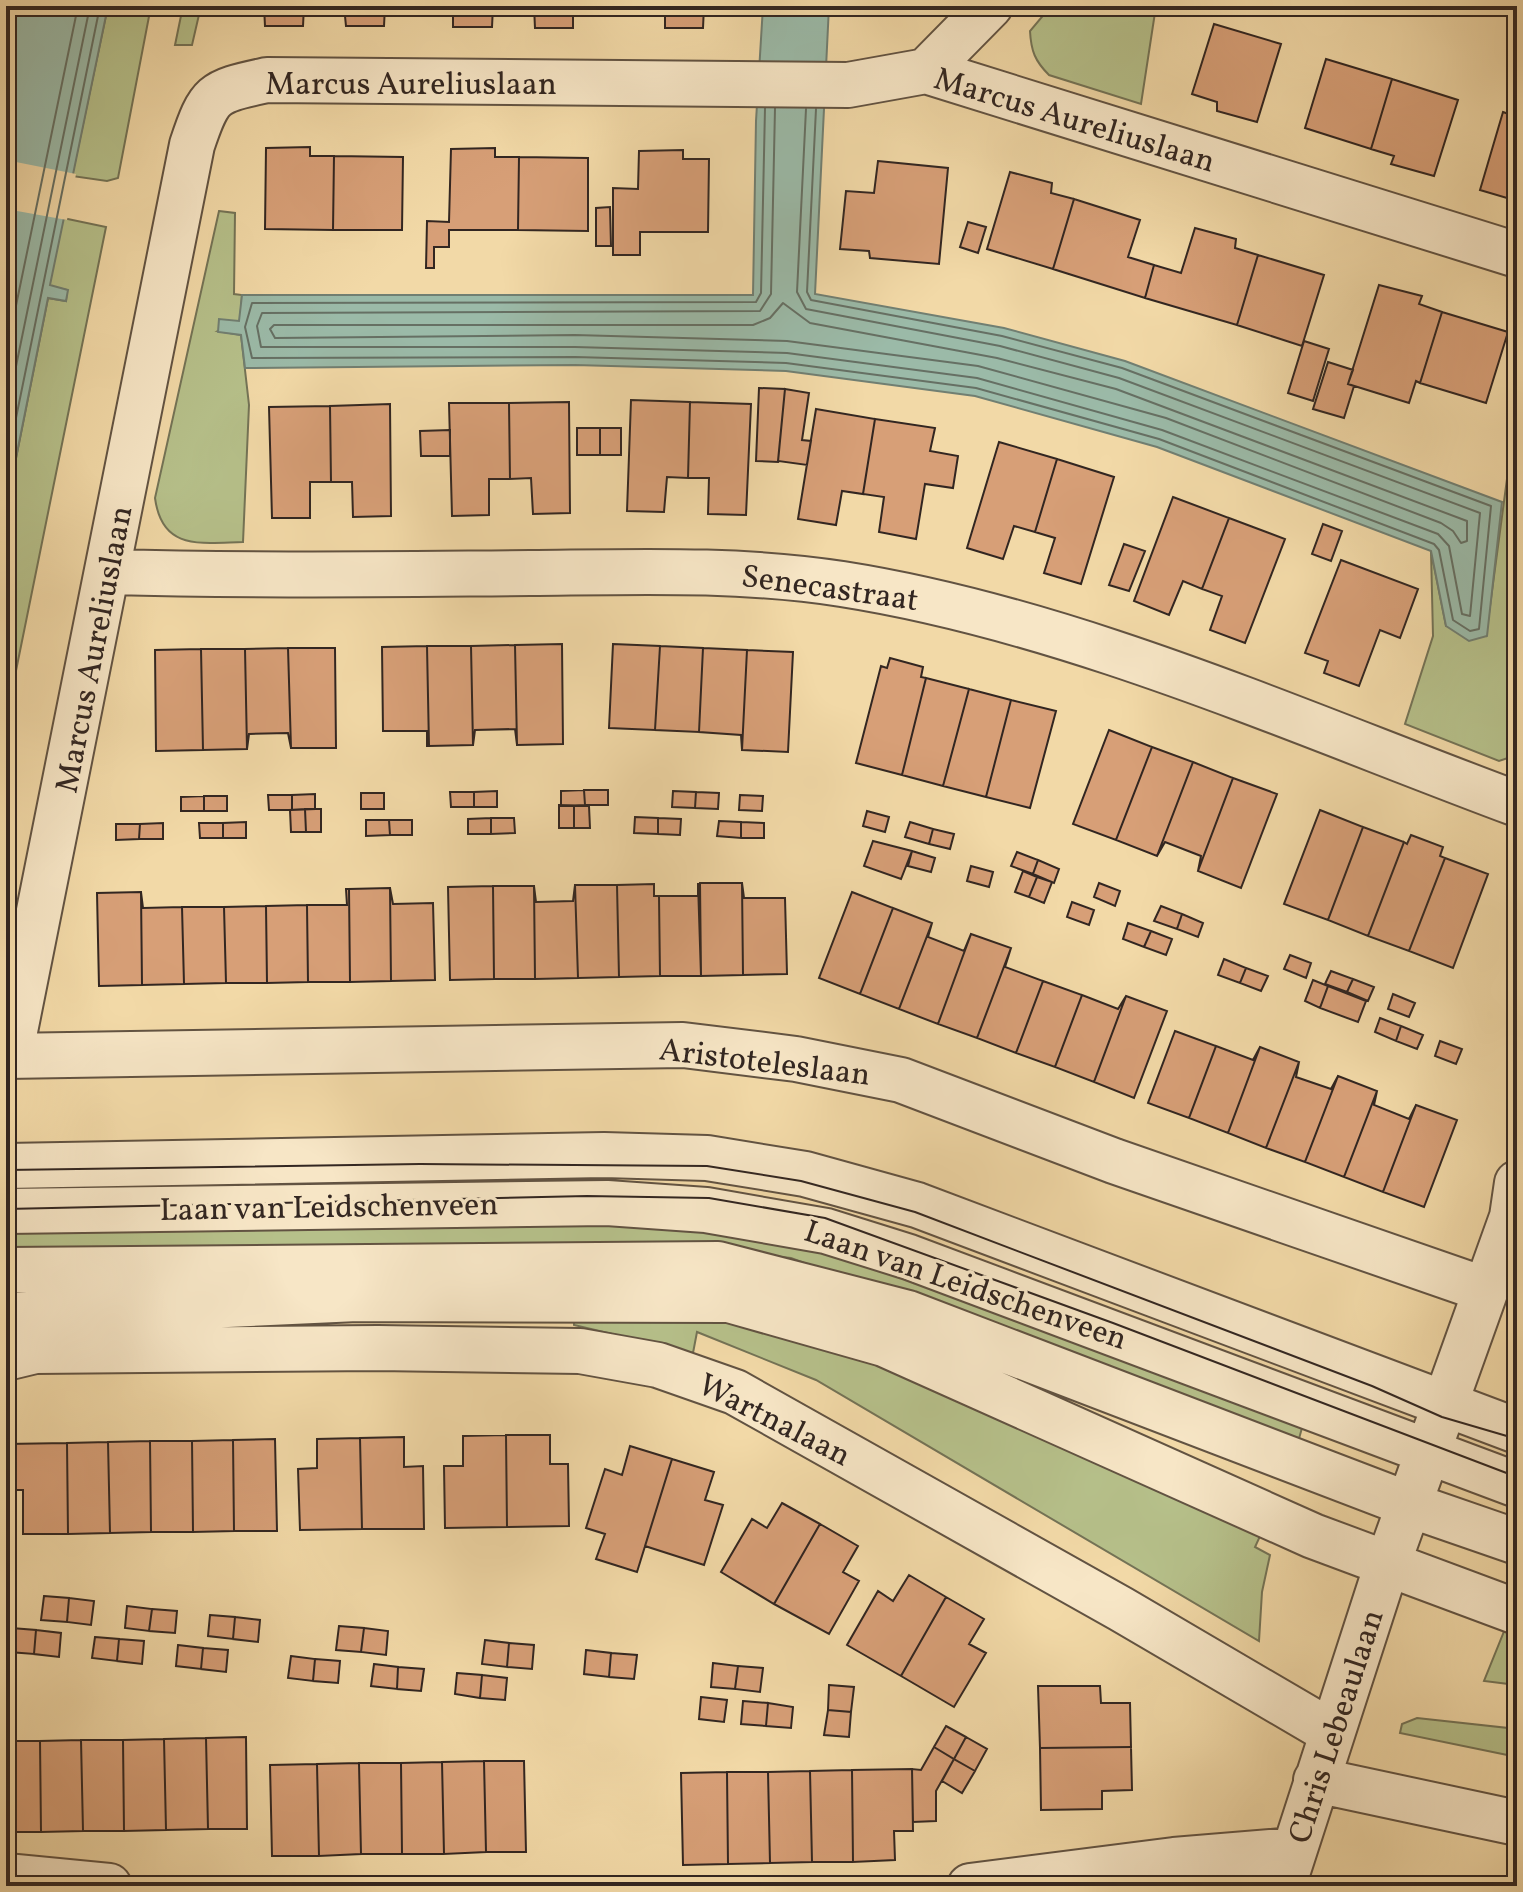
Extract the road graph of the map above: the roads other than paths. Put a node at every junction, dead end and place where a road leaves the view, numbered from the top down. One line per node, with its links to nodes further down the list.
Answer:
1 (990, 6): 2 (street)
2 (926, 71): 3 (street, Marcus Aureliuslaan); 4 (street, Marcus Aureliuslaan)
3 (1517, 255)
4 (109, 572): 5 (street, Senecastraat); 6 (street, Marcus Aureliuslaan)
5 (1517, 804)
6 (8, 1056): 11 (street, Aristoteleslaan)
7 (6, 1166): 14 (street, Laan van Leidschenveen)
8 (1517, 1183): 11 (street)
9 (6, 1211): 16 (street, Laan van Leidschenveen)
10 (6, 1270): 18 (street, Laan van Leidschenveen)
11 (1486, 1290): 14 (street)
12 (6, 1315): 20 (street)
13 (6, 1358): 22 (street, Wartnalaan)
14 (1446, 1407): 15 (street, Laan van Leidschenveen); 16 (street)
15 (1517, 1431)
16 (1431, 1450): 17 (street, Laan van Leidschenveen); 18 (street)
17 (1517, 1485)
18 (1410, 1505): 19 (street, Laan van Leidschenveen); 20 (street)
19 (1517, 1542)
20 (1387, 1566): 21 (street); 22 (street, Chris Lebeaulaan)
21 (1517, 1612)
22 (1331, 1732): 23 (street, Chris Lebeaulaan)
23 (1316, 1780): 24 (street); 25 (street, Chris Lebeaulaan)
24 (1517, 1823)
25 (1289, 1868): 28 (street)
26 (6, 1876): 27 (street)
27 (109, 1886)
28 (970, 1886)

